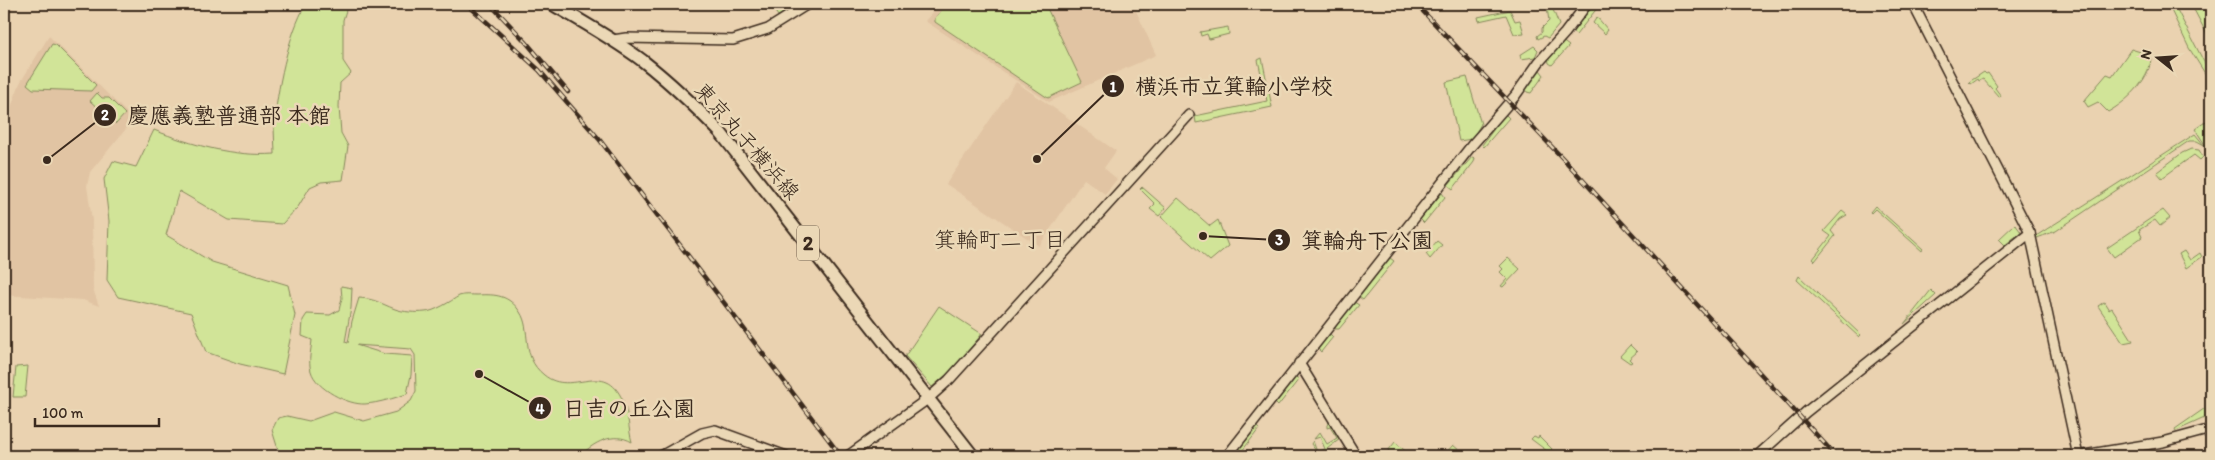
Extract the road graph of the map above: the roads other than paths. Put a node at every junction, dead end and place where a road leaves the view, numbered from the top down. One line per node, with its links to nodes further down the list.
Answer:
1 (552, 4): 5 (main road, 東京丸子横浜線 / 2)
2 (808, 4): 5 (street)
3 (1588, 4): 8 (street)
4 (1913, 4): 7 (street)
5 (613, 40): 9 (main road, 東京丸子横浜線 / 2)
6 (1189, 115): 9 (street)
7 (2030, 233): 17 (street); 18 (street)
8 (1299, 363): 15 (street); 16 (street)
9 (929, 398): 13 (street); 14 (main road, 東京丸子横浜線 / 2)
10 (2211, 430): 18 (street)
11 (661, 456): 12 (street)
12 (786, 456)
13 (848, 456)
14 (973, 456)
15 (1227, 456)
16 (1356, 456)
17 (1757, 456)
18 (2078, 456)

